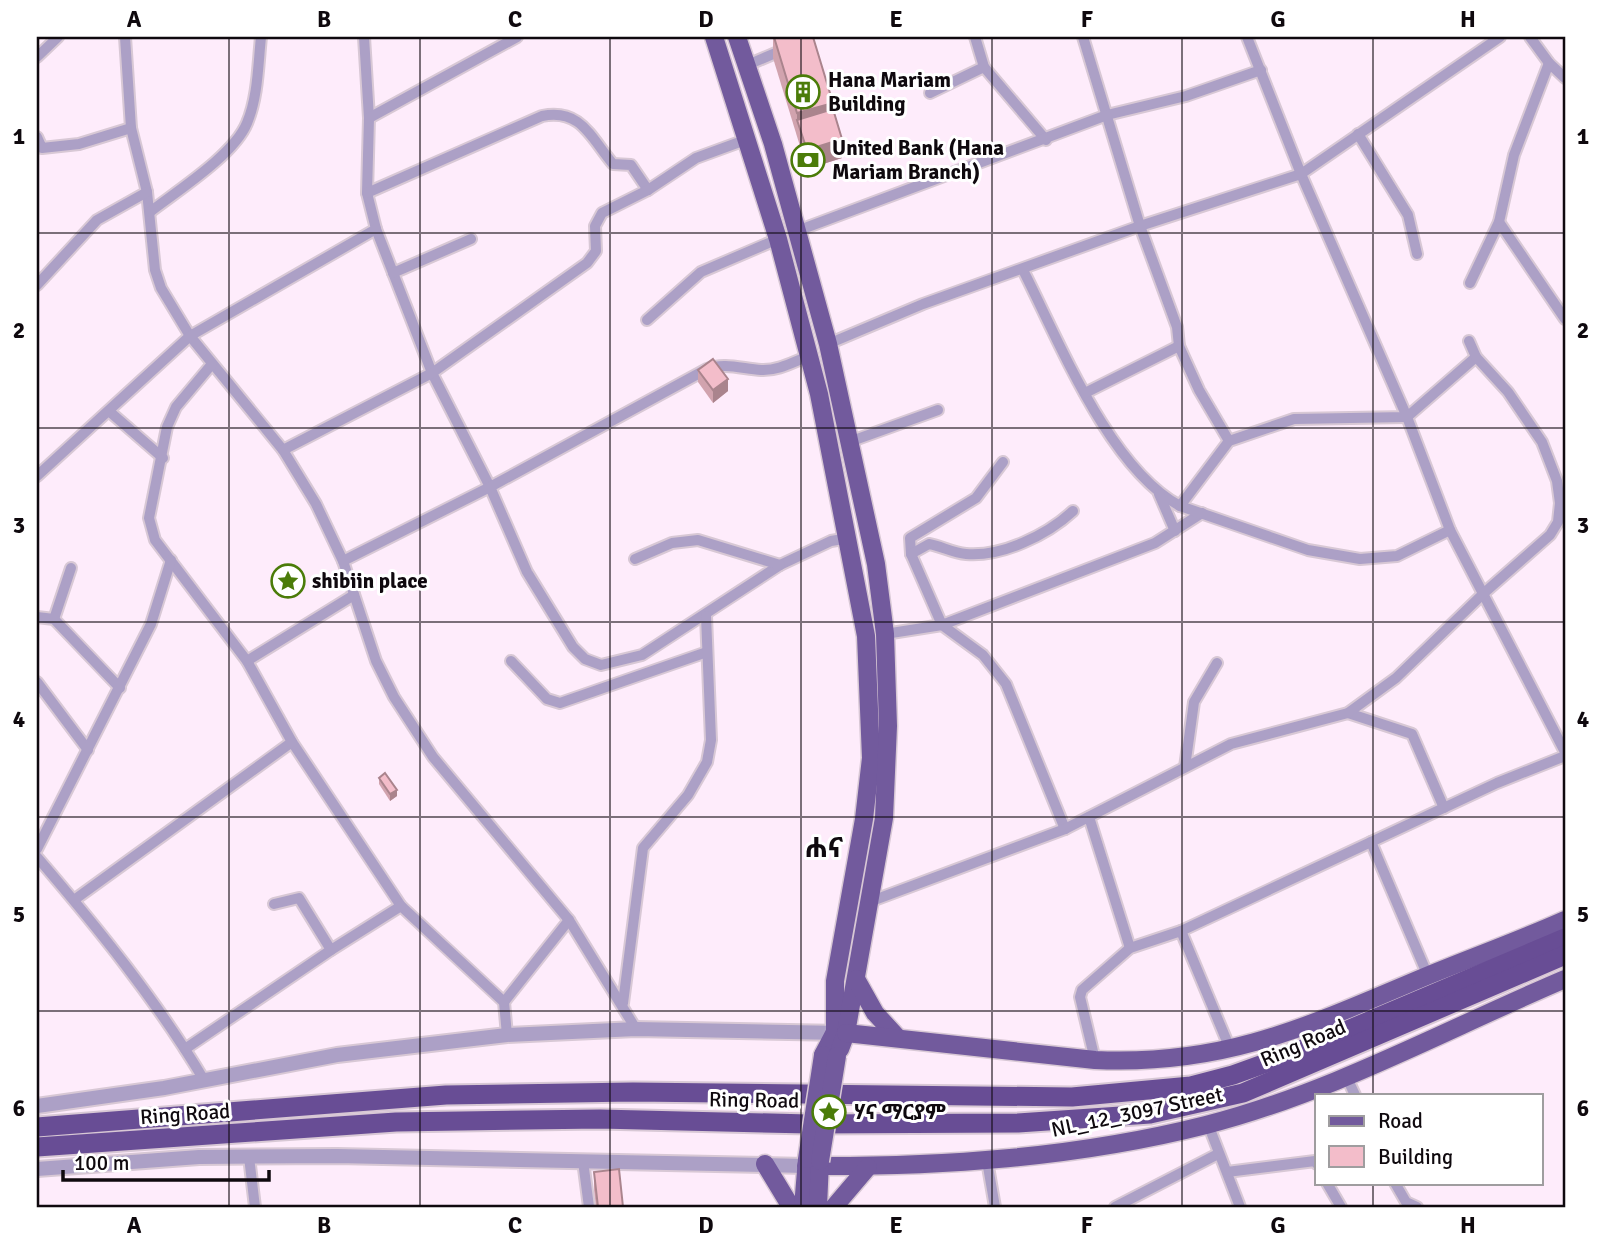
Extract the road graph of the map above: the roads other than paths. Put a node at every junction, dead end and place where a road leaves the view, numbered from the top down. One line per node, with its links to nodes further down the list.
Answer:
1 (58, 37): 14 (street)
2 (125, 37): 23 (street)
3 (261, 37): 32 (street)
4 (364, 37): 22 (street)
5 (517, 37): 22 (street)
6 (714, 37): 25 (main road)
7 (737, 37): 16 (main road)
8 (975, 37): 17 (street)
9 (1083, 37): 21 (street)
10 (1247, 37): 18 (street)
11 (1500, 37): 24 (street)
12 (1530, 37): 15 (street)
13 (802, 41): 16 (street)
14 (37, 57)
15 (1549, 63): 19 (street); 33 (street)
16 (746, 66): 36 (main road)
17 (984, 67): 20 (street); 26 (street)
18 (1261, 70): 21 (street); 28 (street)
19 (1565, 78)
20 (930, 93)
21 (1107, 115): 26 (street); 34 (street)
22 (369, 118): 31 (street)
23 (131, 128): 27 (street); 30 (street)
24 (1358, 134): 28 (street); 39 (street)
25 (748, 139): 29 (street); 38 (main road)
26 (1046, 140): 36 (street)
27 (38, 145)
28 (1301, 174): 34 (street); 57 (street)
29 (648, 190): 31 (street); 53 (street)
30 (147, 192): 32 (street); 43 (street)
31 (367, 193): 35 (street)
32 (150, 212): 46 (street)
33 (1499, 222): 42 (street); 44 (street)
34 (1140, 226): 40 (street); 49 (street)
35 (376, 229): 41 (street); 46 (street)
36 (797, 231): 48 (main road)
37 (471, 239): 41 (street)
38 (778, 239): 45 (street); 50 (main road)
39 (1417, 254)
40 (1023, 270): 48 (street); 54 (street)
41 (393, 273): 53 (street)
42 (1470, 283)
43 (37, 285)
44 (1565, 319)
45 (647, 320)
46 (190, 336): 52 (street); 56 (street)
47 (1469, 341): 51 (street)
48 (828, 344): 59 (main road)
49 (1179, 346): 54 (street); 58 (street)
50 (809, 356): 64 (street); 67 (main road)
51 (1476, 357): 57 (street); 80 (street)
52 (212, 364): 60 (street); 61 (street)
53 (432, 373): 60 (street); 64 (street)
54 (1085, 393): 66 (street)
55 (938, 410): 59 (street)
56 (110, 412): 61 (street); 63 (street)
57 (1407, 417): 58 (street); 71 (street)
58 (1228, 441): 68 (street)
59 (849, 442): 65 (main road)
60 (283, 450): 77 (street)
61 (163, 458): 76 (street)
62 (1003, 462): 74 (street)
63 (37, 476)
64 (490, 487): 77 (street); 82 (street)
65 (860, 492): 67 (main road); 86 (main road)
66 (1159, 494): 68 (street); 72 (street)
67 (841, 498): 73 (main road)
68 (1180, 506): 70 (street)
69 (1073, 511): 74 (street)
70 (1202, 513): 71 (street); 72 (street)
71 (1450, 530): 80 (street)
72 (1175, 531): 85 (street)
73 (849, 538): 78 (street); 121 (main road)
74 (911, 554): 85 (street)
75 (635, 559): 78 (street)
76 (171, 560): 88 (street); 92 (street)
77 (343, 561): 81 (street)
78 (780, 565): 82 (street)
79 (71, 568): 84 (street)
80 (1484, 593): 93 (street); 96 (street)
81 (354, 595): 88 (street); 108 (street)
82 (706, 616): 87 (street)
83 (37, 617): 84 (street)
84 (54, 619): 92 (street)
85 (942, 625): 86 (street); 100 (street)
86 (885, 634): 105 (main road)
87 (707, 652): 89 (street); 119 (street)
88 (247, 661): 94 (street)
89 (512, 661)
90 (1217, 663): 97 (street)
91 (37, 682): 95 (street)
92 (120, 688): 95 (street)
93 (1348, 713): 97 (street); 98 (street)
94 (292, 742): 104 (street); 107 (street)
95 (88, 750): 102 (street)
96 (1565, 754): 98 (street)
97 (1185, 767): 99 (street)
98 (1444, 808): 101 (street)
99 (1089, 817): 100 (street); 112 (street)
100 (1065, 829): 105 (street)
101 (1371, 842): 110 (street); 115 (street)
102 (37, 849)
103 (37, 858): 104 (street)
104 (74, 900): 124 (street)
105 (869, 902): 116 (main road)
106 (274, 904): 113 (street)
107 (401, 906): 113 (street); 118 (street)
108 (569, 920): 118 (street); 119 (street)
109 (1565, 920): 115 (main road)
110 (1181, 931): 112 (street); 125 (street)
111 (1565, 938): 132 (highway, Ring Road)
112 (1130, 948): 126 (street)
113 (331, 950): 124 (street)
114 (1565, 955): 133 (highway, Ring Road)
115 (1428, 976): 125 (main road)
116 (856, 979): 121 (main road); 123 (main road)
117 (1565, 979): 127 (main road, NL_12_3097 Street)
118 (504, 1002): 122 (street)
119 (622, 1003): 120 (street)
120 (636, 1029): 121 (street); 122 (street)
121 (841, 1033): 123 (main road); 139 (main road, bridge)
122 (507, 1035): 128 (street)
123 (898, 1038): 126 (main road)
124 (186, 1049): 128 (street)
125 (1231, 1051): 126 (main road)
126 (1094, 1060)
127 (1346, 1076): 129 (street); 131 (main road, NL_12_3097 Street)
128 (204, 1080): 130 (street)
129 (1355, 1094)
130 (37, 1106)
131 (1208, 1124): 134 (street); 137 (main road, NL_12_3097 Street)
132 (37, 1127)
133 (37, 1147)
134 (1218, 1154): 143 (street); 154 (street)
135 (249, 1157): 136 (street); 142 (street); 147 (street)
136 (583, 1161): 140 (street); 148 (street)
137 (987, 1161): 141 (main road, NL_12_3097 Street); 153 (street)
138 (1315, 1162): 143 (street)
139 (813, 1163): 140 (street); 141 (main road, NL_12_3097 Street); 150 (main road); 151 (main road)
140 (765, 1164): 149 (main road)
141 (868, 1167): 152 (main road)
142 (37, 1169)
143 (1227, 1172): 155 (street)
144 (1328, 1184): 156 (street)
145 (1395, 1184): 146 (street)
146 (1405, 1205): 157 (street)
147 (255, 1207)
148 (589, 1207)
149 (791, 1207)
150 (803, 1207)
151 (818, 1207)
152 (834, 1207)
153 (995, 1207)
154 (1115, 1207)
155 (1240, 1207)
156 (1341, 1207)
157 (1417, 1207)

